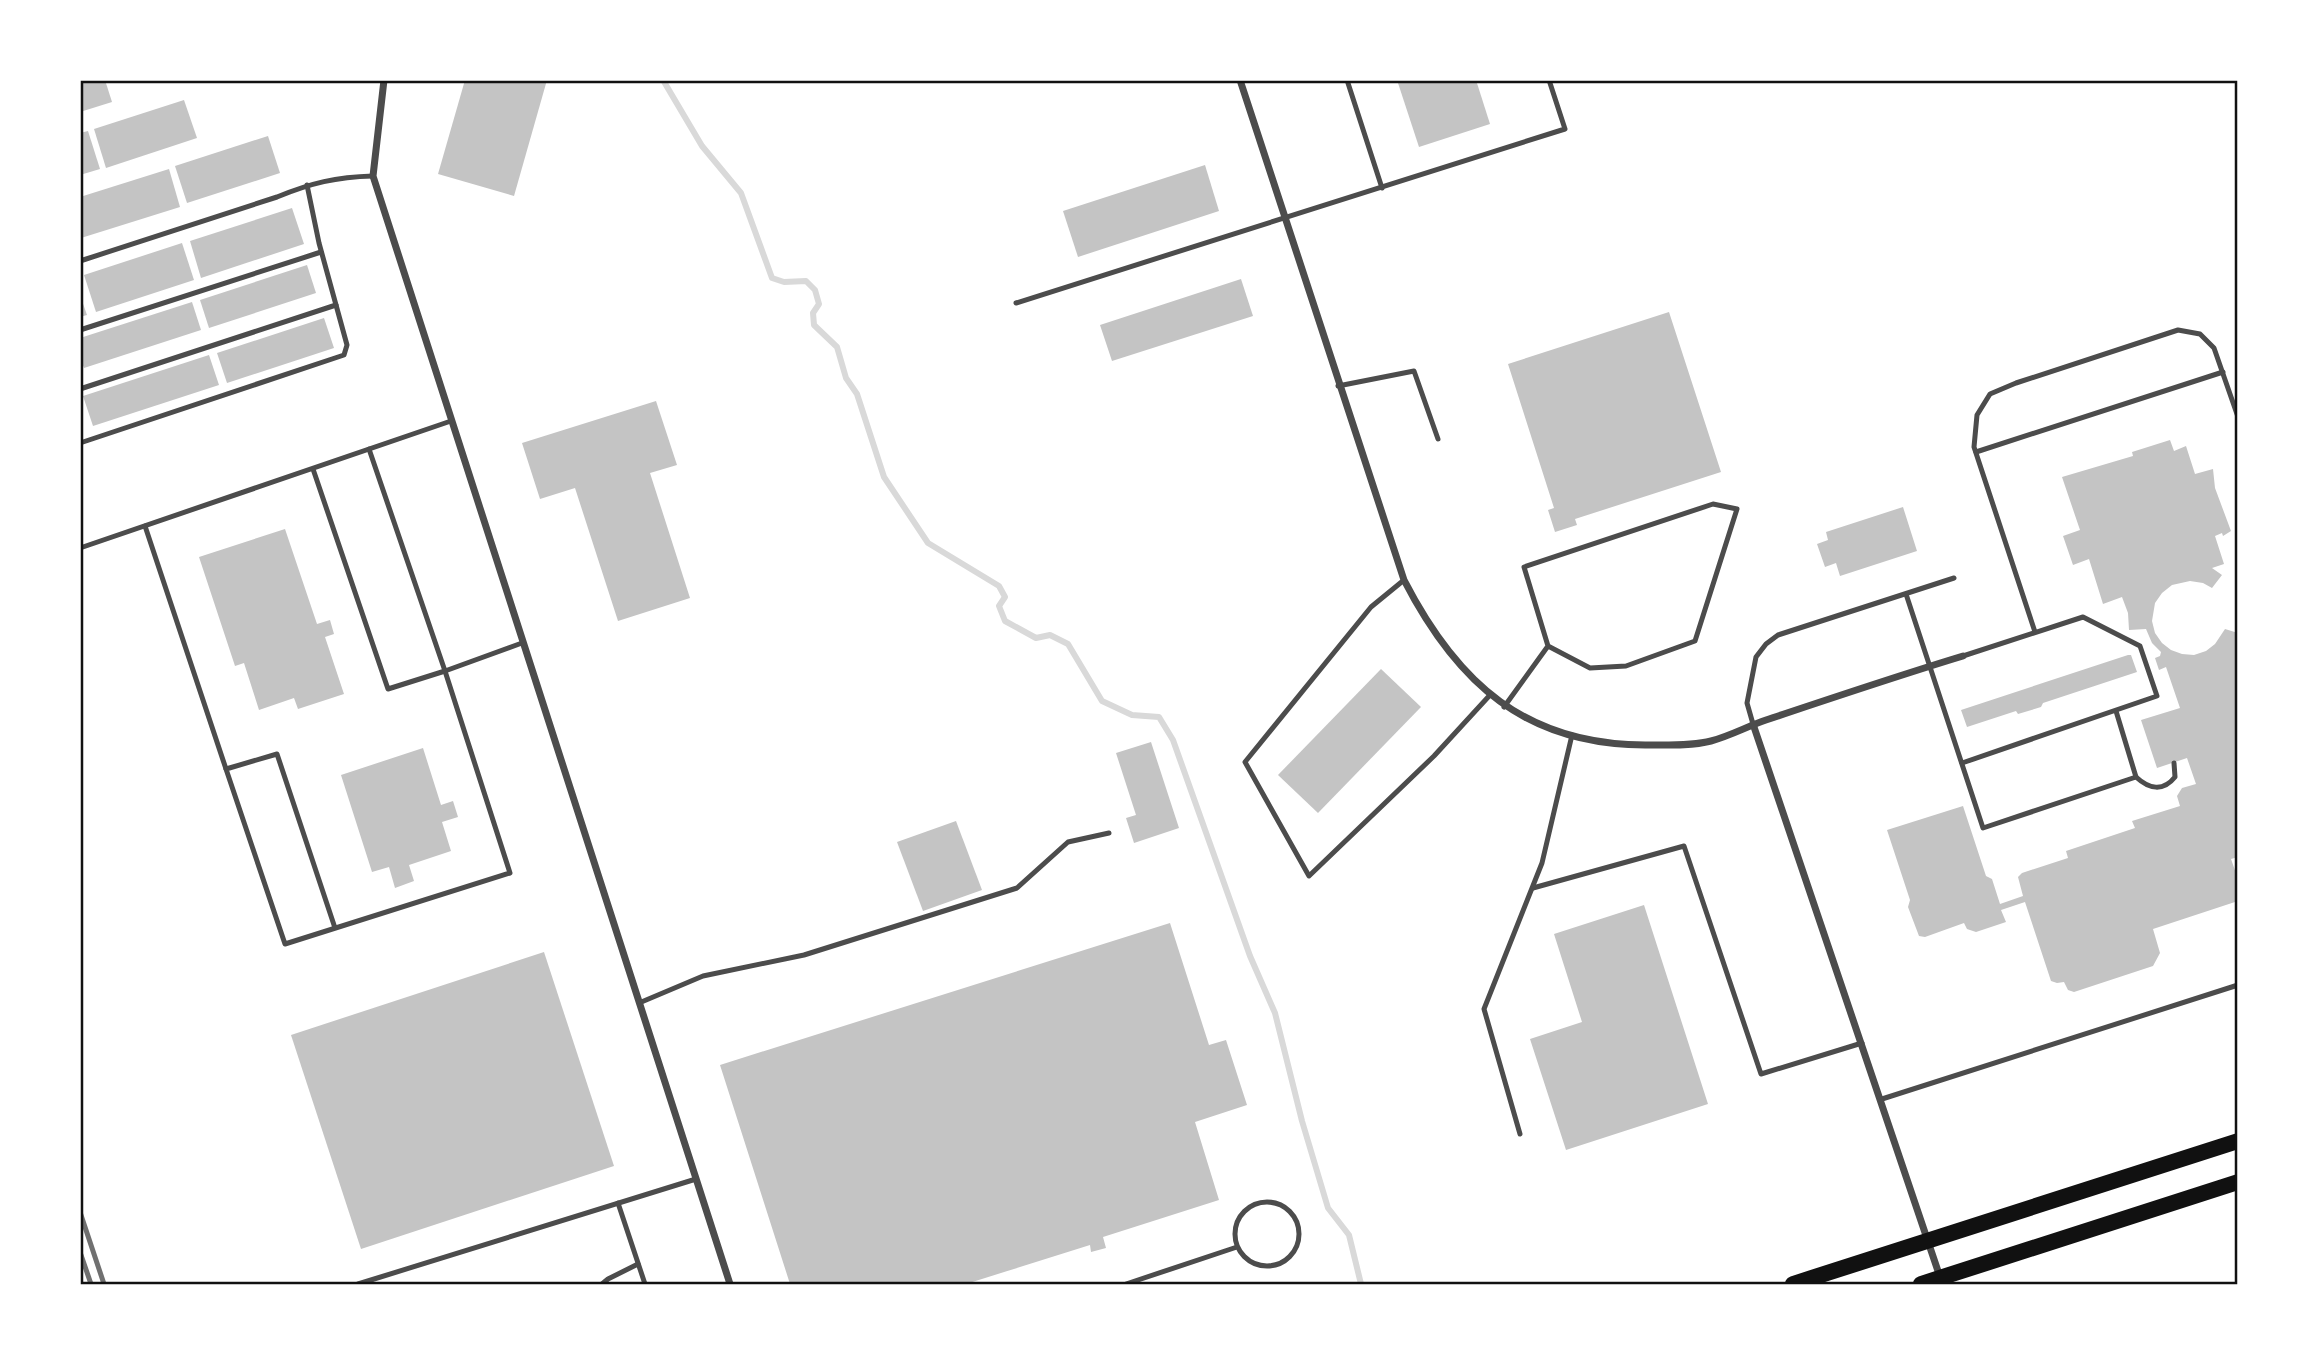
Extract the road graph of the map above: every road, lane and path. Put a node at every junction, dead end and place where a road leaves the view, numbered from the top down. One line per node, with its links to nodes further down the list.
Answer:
1 (384, 80): 5 (street)
2 (1240, 80): 8 (street)
3 (1347, 80): 7 (lane)
4 (1549, 80): 7 (lane)
5 (373, 176): 6 (lane); 18 (street)
6 (307, 185): 9 (lane); 10 (lane)
7 (1382, 188): 8 (lane)
8 (1284, 218): 11 (lane); 15 (street)
9 (321, 252): 12 (lane); 13 (lane)
10 (80, 261)
11 (1016, 303)
12 (336, 304): 16 (lane); 20 (lane)
13 (80, 330)
14 (2223, 372): 17 (lane); 22 (lane); 22 (lane)
15 (1339, 386): 19 (lane); 27 (street)
16 (80, 389)
17 (2238, 417)
18 (451, 421): 21 (lane); 30 (street)
19 (1438, 439)
20 (80, 443)
21 (369, 449): 23 (lane); 34 (lane)
22 (1976, 452): 29 (lane)
23 (313, 469): 24 (lane); 34 (lane)
24 (145, 526): 25 (lane); 42 (lane)
25 (80, 548)
26 (1954, 578): 28 (lane)
27 (1404, 580): 35 (street); 35 (lane)
28 (1906, 593): 33 (lane); 38 (lane)
29 (2035, 632): 32 (lane); 37 (lane)
30 (522, 643): 34 (lane); 48 (street)
31 (1548, 646): 31 (lane); 36 (lane)
32 (1963, 656): 33 (street)
33 (1930, 666): 38 (street); 40 (lane)
34 (445, 671): 46 (lane)
35 (1490, 695): 36 (street)
36 (1504, 706): 39 (street)
37 (2116, 711): 40 (lane); 43 (lane)
38 (1753, 724): 39 (street); 49 (street)
39 (1572, 735): 45 (lane)
40 (1962, 763): 43 (lane)
41 (2174, 763): 43 (lane)
42 (226, 768): 46 (lane); 46 (lane)
43 (2136, 777)
44 (1109, 833): 48 (lane)
45 (1533, 888): 49 (lane); 51 (lane)
46 (335, 928)
47 (2238, 985): 50 (lane)
48 (639, 1003): 53 (street)
49 (1862, 1043): 50 (street)
50 (1881, 1100): 56 (street)
51 (1520, 1134)
52 (2238, 1141): 56 (main road)
53 (696, 1179): 55 (lane); 63 (street)
54 (2238, 1182): 59 (main road)
55 (618, 1203): 58 (lane); 60 (lane)
56 (1928, 1241): 59 (street); 65 (main road)
57 (1237, 1247): 57 (lane); 64 (lane)
58 (638, 1264): 61 (lane); 62 (lane)
59 (1940, 1278): 66 (main road)
60 (358, 1284)
61 (602, 1284)
62 (645, 1284)
63 (730, 1284)
64 (1126, 1284)
65 (1793, 1284)
66 (1920, 1284)

